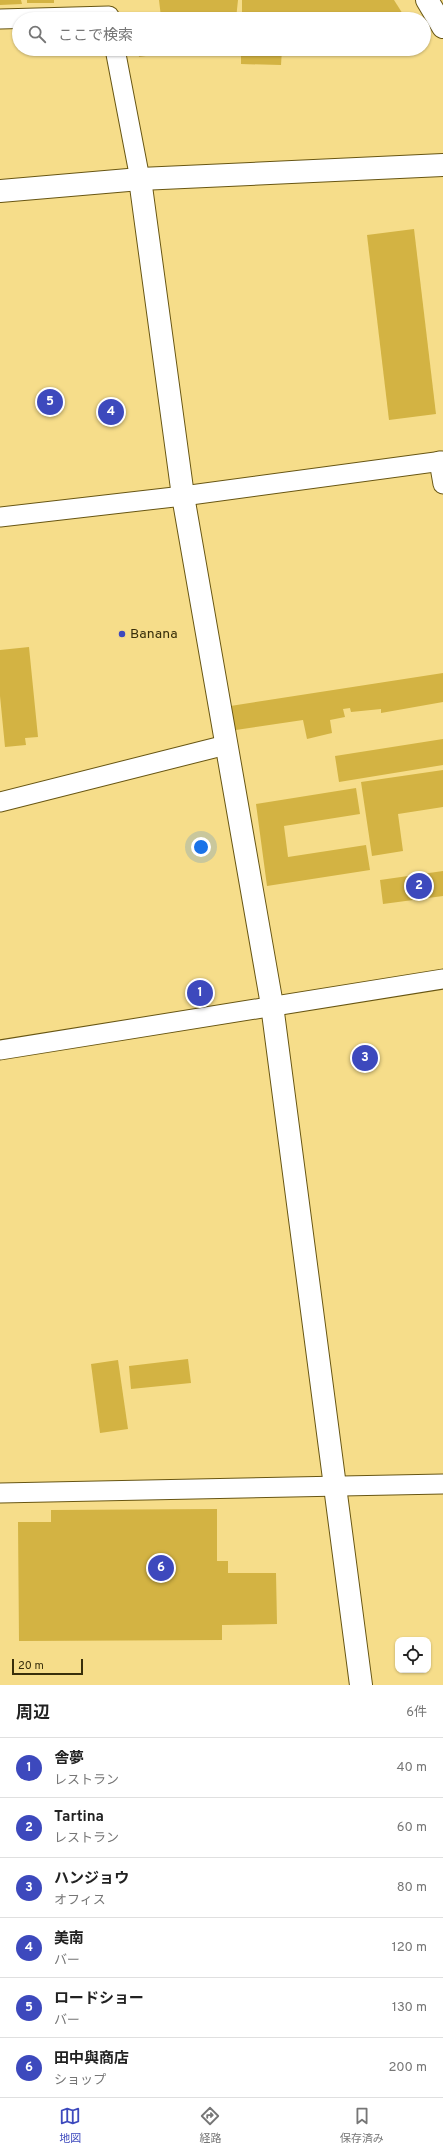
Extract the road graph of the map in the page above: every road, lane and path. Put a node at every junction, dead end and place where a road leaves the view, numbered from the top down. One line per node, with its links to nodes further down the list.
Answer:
1 (427, 0): 4 (street)
2 (12, 18): 3 (street)
3 (0, 19)
4 (443, 27)
5 (116, 56): 7 (street)
6 (443, 165): 7 (street)
7 (140, 179): 8 (street); 11 (street)
8 (0, 191)
9 (441, 461): 10 (street); 11 (street)
10 (443, 484)
11 (183, 496): 12 (street); 13 (street)
12 (0, 517)
13 (226, 745): 14 (street); 16 (street)
14 (0, 802)
15 (443, 979): 16 (street)
16 (272, 1005): 17 (street); 19 (street)
17 (0, 1050)
18 (443, 1484): 19 (street)
19 (336, 1486): 20 (street); 21 (street)
20 (0, 1493)
21 (361, 1685)

